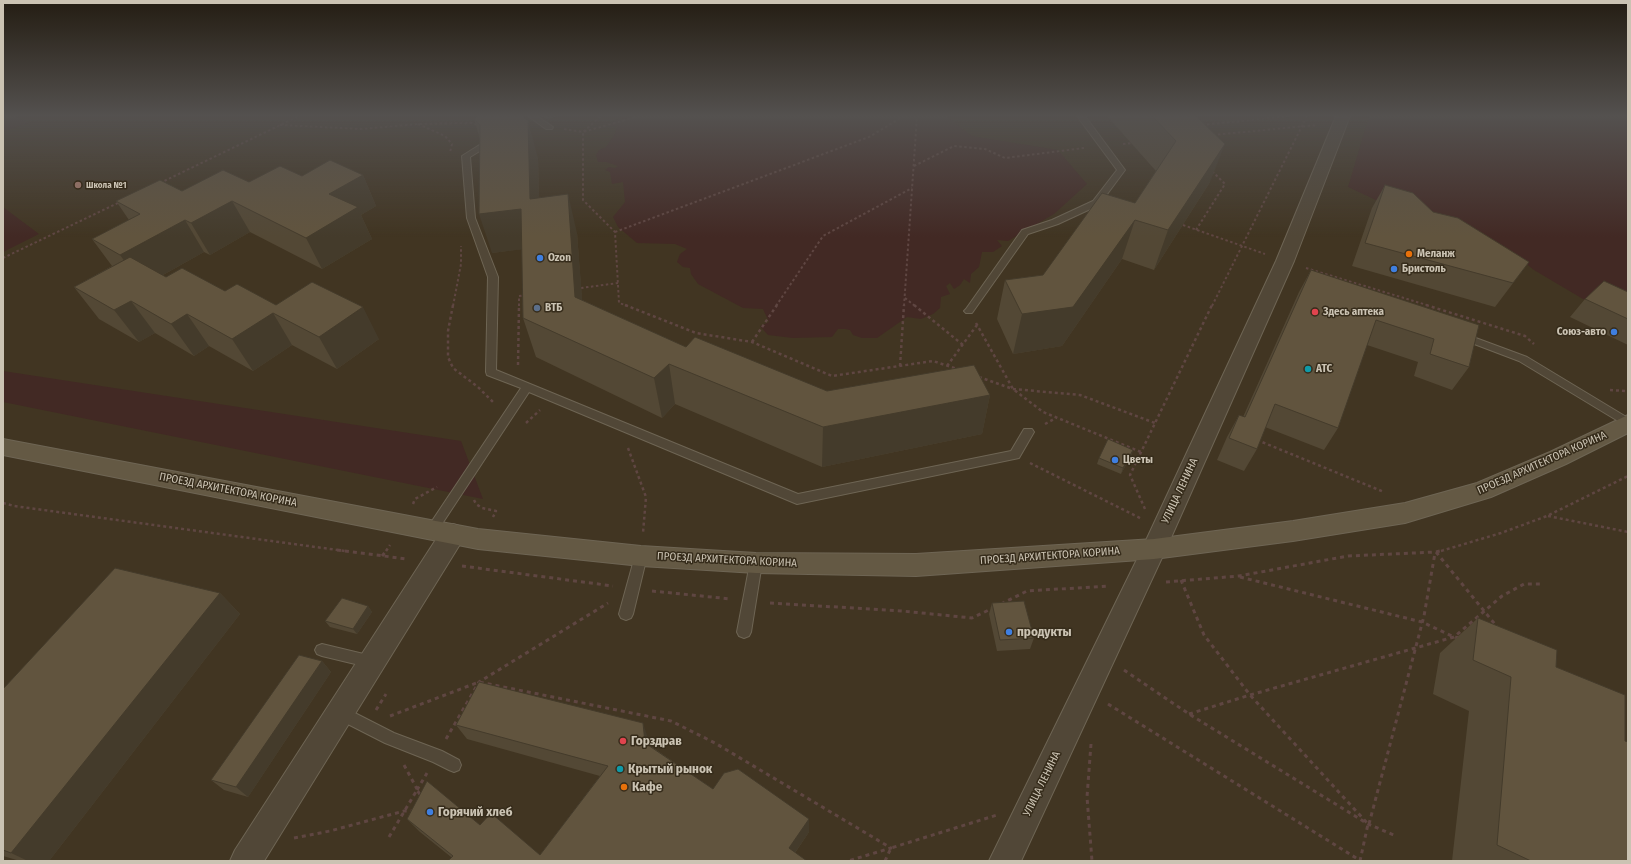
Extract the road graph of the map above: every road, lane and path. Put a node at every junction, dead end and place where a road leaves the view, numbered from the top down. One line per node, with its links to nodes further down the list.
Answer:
1 (215, 156): 14 (path)
2 (466, 156): 39 (lane)
3 (584, 156): 19 (path)
4 (817, 156): 19 (path)
5 (915, 156): 12 (path)
6 (933, 156): 12 (path)
7 (1001, 156): 8 (path)
8 (1019, 156)
9 (1111, 156): 28 (lane)
10 (1287, 156): 21 (path)
11 (1326, 156): 23 (street, УЛИЦА ЛЕНИНА)
12 (914, 166): 15 (path)
13 (1209, 169): 18 (path)
14 (159, 183)
15 (912, 188): 27 (path); 31 (path)
16 (124, 200): 22 (path)
17 (1183, 225): 18 (path)
18 (1196, 230): 21 (path)
19 (615, 232): 24 (path)
20 (461, 241): 44 (path)
21 (1241, 246): 23 (path); 46 (path)
22 (3, 258)
23 (1285, 261): 33 (path); 61 (street, УЛИЦА ЛЕНИНА)
24 (618, 283): 25 (path); 31 (path)
25 (582, 288)
26 (527, 295): 36 (path)
27 (905, 298): 32 (path); 34 (path)
28 (969, 311): 29 (path)
29 (977, 325): 32 (path); 40 (path)
30 (1473, 340): 47 (lane)
31 (752, 342): 34 (path)
32 (963, 345): 35 (path)
33 (1537, 347)
34 (900, 366): 35 (path)
35 (948, 366): 37 (path)
36 (518, 367)
37 (962, 371)
38 (976, 376): 40 (path)
39 (527, 387): 43 (lane); 59 (lane)
40 (1013, 388): 46 (path); 52 (path)
41 (1603, 389): 42 (path)
42 (1625, 391)
43 (552, 396): 45 (path); 48 (lane)
44 (492, 408)
45 (531, 420)
46 (1155, 423): 52 (path)
47 (1628, 423): 61 (street, ПРОЕЗД АРХИТЕКТОРА КОРИНА)
48 (619, 424): 53 (lane); 64 (path)
49 (1028, 432): 53 (lane)
50 (1256, 439): 56 (path)
51 (3, 447): 58 (street, ПРОЕЗД АРХИТЕКТОРА КОРИНА)
52 (1141, 452): 61 (path)
53 (1015, 456): 61 (path)
54 (1628, 476): 57 (path)
55 (440, 486): 58 (path)
56 (1388, 494)
57 (1548, 516): 60 (path); 62 (path)
58 (403, 524): 59 (street, ПРОЕЗД АРХИТЕКТОРА КОРИНА); 63 (path)
59 (443, 532): 64 (street, ПРОЕЗД АРХИТЕКТОРА КОРИНА); 81 (street)
60 (1628, 532)
61 (1154, 537): 65 (street, ПРОЕЗД АРХИТЕКТОРА КОРИНА); 69 (street, УЛИЦА ЛЕНИНА)
62 (1436, 552): 66 (path); 71 (path); 73 (path)
63 (382, 556)
64 (641, 556): 65 (street, ПРОЕЗД АРХИТЕКТОРА КОРИНА); 70 (lane)
65 (756, 563): 75 (lane)
66 (1239, 576): 67 (path); 73 (path)
67 (1181, 580): 69 (path); 83 (path)
68 (1541, 584): 71 (path)
69 (1136, 585): 80 (street, УЛИЦА ЛЕНИНА)
70 (632, 589): 72 (lane); 82 (path)
71 (1484, 610): 74 (path); 76 (path)
72 (626, 614)
73 (1422, 622): 76 (path); 78 (path)
74 (1499, 628)
75 (744, 632)
76 (1454, 637): 77 (path); 78 (path)
77 (1462, 638)
78 (1416, 646): 83 (path); 95 (path)
79 (322, 650): 81 (lane)
80 (1103, 656): 84 (street, УЛИЦА ЛЕНИНА); 86 (path)
81 (372, 662): 85 (street)
82 (479, 682): 87 (path); 88 (path); 99 (path)
83 (1250, 695): 86 (path); 95 (path)
84 (1082, 699): 92 (street, УЛИЦА ЛЕНИНА); 104 (path); 105 (path)
85 (341, 713): 87 (lane); 96 (street)
86 (1189, 714): 95 (path)
87 (368, 725): 88 (lane)
88 (436, 756): 89 (lane); 90 (path)
89 (454, 765)
90 (417, 790): 91 (path); 93 (path)
91 (424, 801)
92 (1032, 804): 99 (path); 103 (street, УЛИЦА ЛЕНИНА)
93 (404, 811): 94 (path); 96 (path); 98 (path)
94 (417, 812)
95 (1368, 824): 97 (path); 105 (path)
96 (262, 836): 100 (street)
97 (1396, 836)
98 (389, 837)
99 (891, 848): 101 (path); 102 (path)
100 (246, 861)
101 (848, 861)
102 (885, 861)
103 (1005, 861)
104 (1092, 861)
105 (1361, 861)

